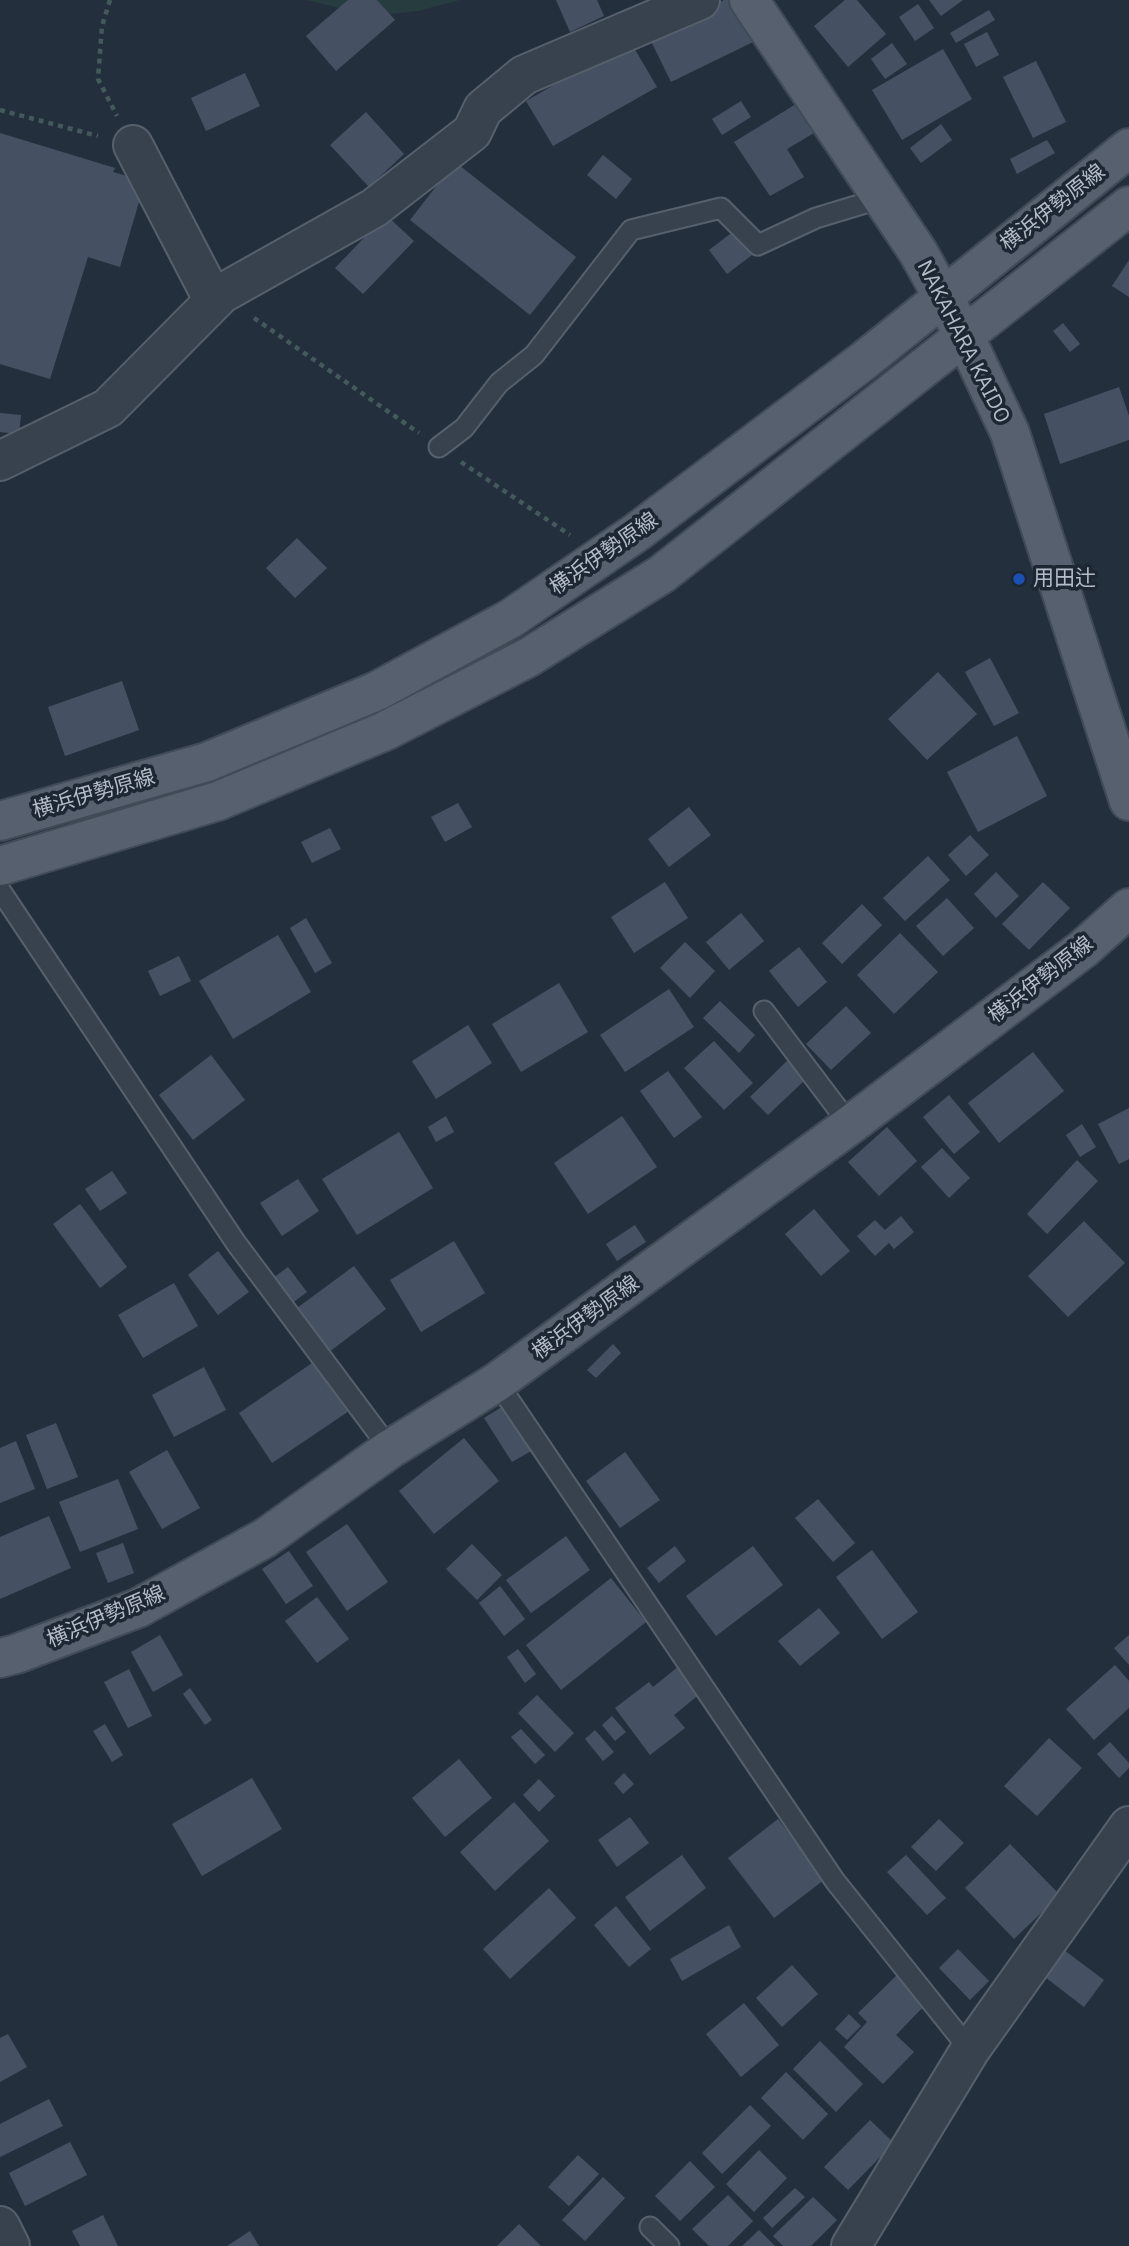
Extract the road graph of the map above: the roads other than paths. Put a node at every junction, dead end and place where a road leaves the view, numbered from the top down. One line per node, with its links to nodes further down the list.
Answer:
1 (701, 0): 8 (street)
2 (749, 0): 5 (main road, NAKAHARA KAIDO)
3 (133, 145): 8 (street)
4 (1129, 148): 7 (main road, 横浜伊勢原線)
5 (882, 198): 7 (main road, NAKAHARA KAIDO); 10 (lane)
6 (1129, 206): 9 (main road, 横浜伊勢原線)
7 (943, 296): 9 (main road, NAKAHARA KAIDO); 13 (main road, 横浜伊勢原線)
8 (218, 298): 11 (street)
9 (964, 335): 12 (main road, NAKAHARA KAIDO); 14 (main road, 横浜伊勢原線)
10 (439, 447)
11 (0, 461)
12 (1129, 801)
13 (0, 821)
14 (0, 866)
15 (0, 890): 20 (lane)
16 (1129, 908): 18 (main road, 横浜伊勢原線)
17 (764, 1011): 18 (lane)
18 (850, 1125): 19 (main road, 横浜伊勢原線)
19 (497, 1382): 20 (main road, 横浜伊勢原線); 23 (lane)
20 (390, 1449): 21 (main road, 横浜伊勢原線)
21 (0, 1658)
22 (1129, 1826): 23 (street)
23 (970, 2050): 28 (street)
24 (0, 2226): 26 (street)
25 (650, 2227): 27 (lane)
26 (10, 2246)
27 (669, 2246)
28 (851, 2246)

